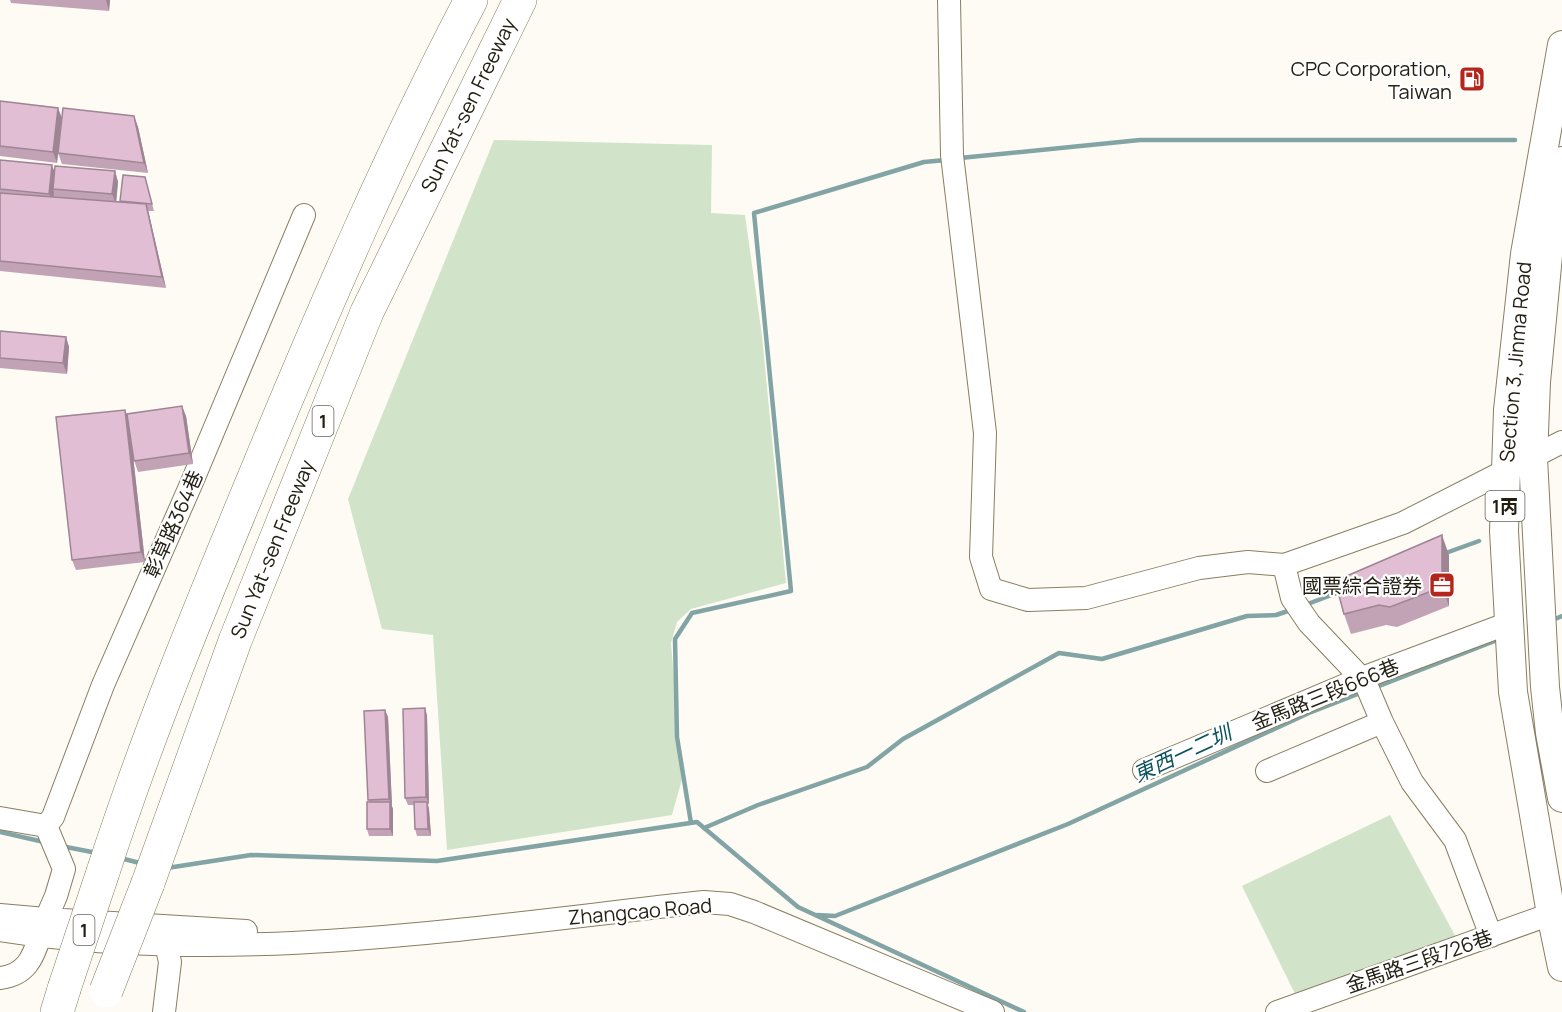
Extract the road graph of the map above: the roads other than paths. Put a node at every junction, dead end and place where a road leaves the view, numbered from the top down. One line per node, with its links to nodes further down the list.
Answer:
1 (471, 0): 31 (highway, 1, bridge)
2 (519, 0): 32 (highway, Sun Yat-sen Freeway / 1, bridge)
3 (949, 0): 11 (street)
4 (1562, 45): 5 (main road, Section 3, Jinma Road / 1丙)
5 (1559, 76): 10 (main road, Section 3, Jinma Road / 1丙)
6 (1562, 161): 9 (main road, Section 3, Jinma Road / 1丙)
7 (304, 215): 21 (street, 彰草路364巷)
8 (1562, 442): 9 (street)
9 (1533, 458): 10 (street); 13 (main road, Section 3, Jinma Road / 1丙)
10 (1505, 470): 11 (street); 12 (main road, Section 3, Jinma Road / 1丙)
11 (1284, 565): 14 (street)
12 (1509, 623): 14 (street, 金馬路三段666巷); 15 (main road, Section 3, Jinma Road / 1丙)
13 (1554, 685): 15 (street); 19 (main road, Section 3, Jinma Road / 1丙)
14 (1366, 686): 16 (street); 17 (street, 金馬路三段666巷)
15 (1513, 692): 22 (main road, Section 3, Jinma Road / 1丙)
16 (1382, 722): 18 (street); 26 (street)
17 (1144, 770)
18 (1267, 771)
19 (1562, 798)
20 (0, 818): 21 (street)
21 (47, 830): 24 (street)
22 (1556, 913): 26 (street, 金馬路三段726巷); 29 (main road, Section 3, Jinma Road / 1丙)
23 (0, 915): 24 (street, Zhangcao Road)
24 (43, 928): 25 (street, Zhangcao Road); 27 (street, Zhangcao Road); 28 (street, Zhangcao Road); 30 (street)
25 (0, 930)
26 (1491, 936): 35 (street, 金馬路三段726巷)
27 (303, 942): 28 (street, Zhangcao Road); 34 (street, Zhangcao Road)
28 (166, 944): 33 (street)
29 (1562, 966)
30 (0, 978)
31 (61, 1001)
32 (102, 1001)
33 (164, 1012)
34 (993, 1012)
35 (1277, 1012)

